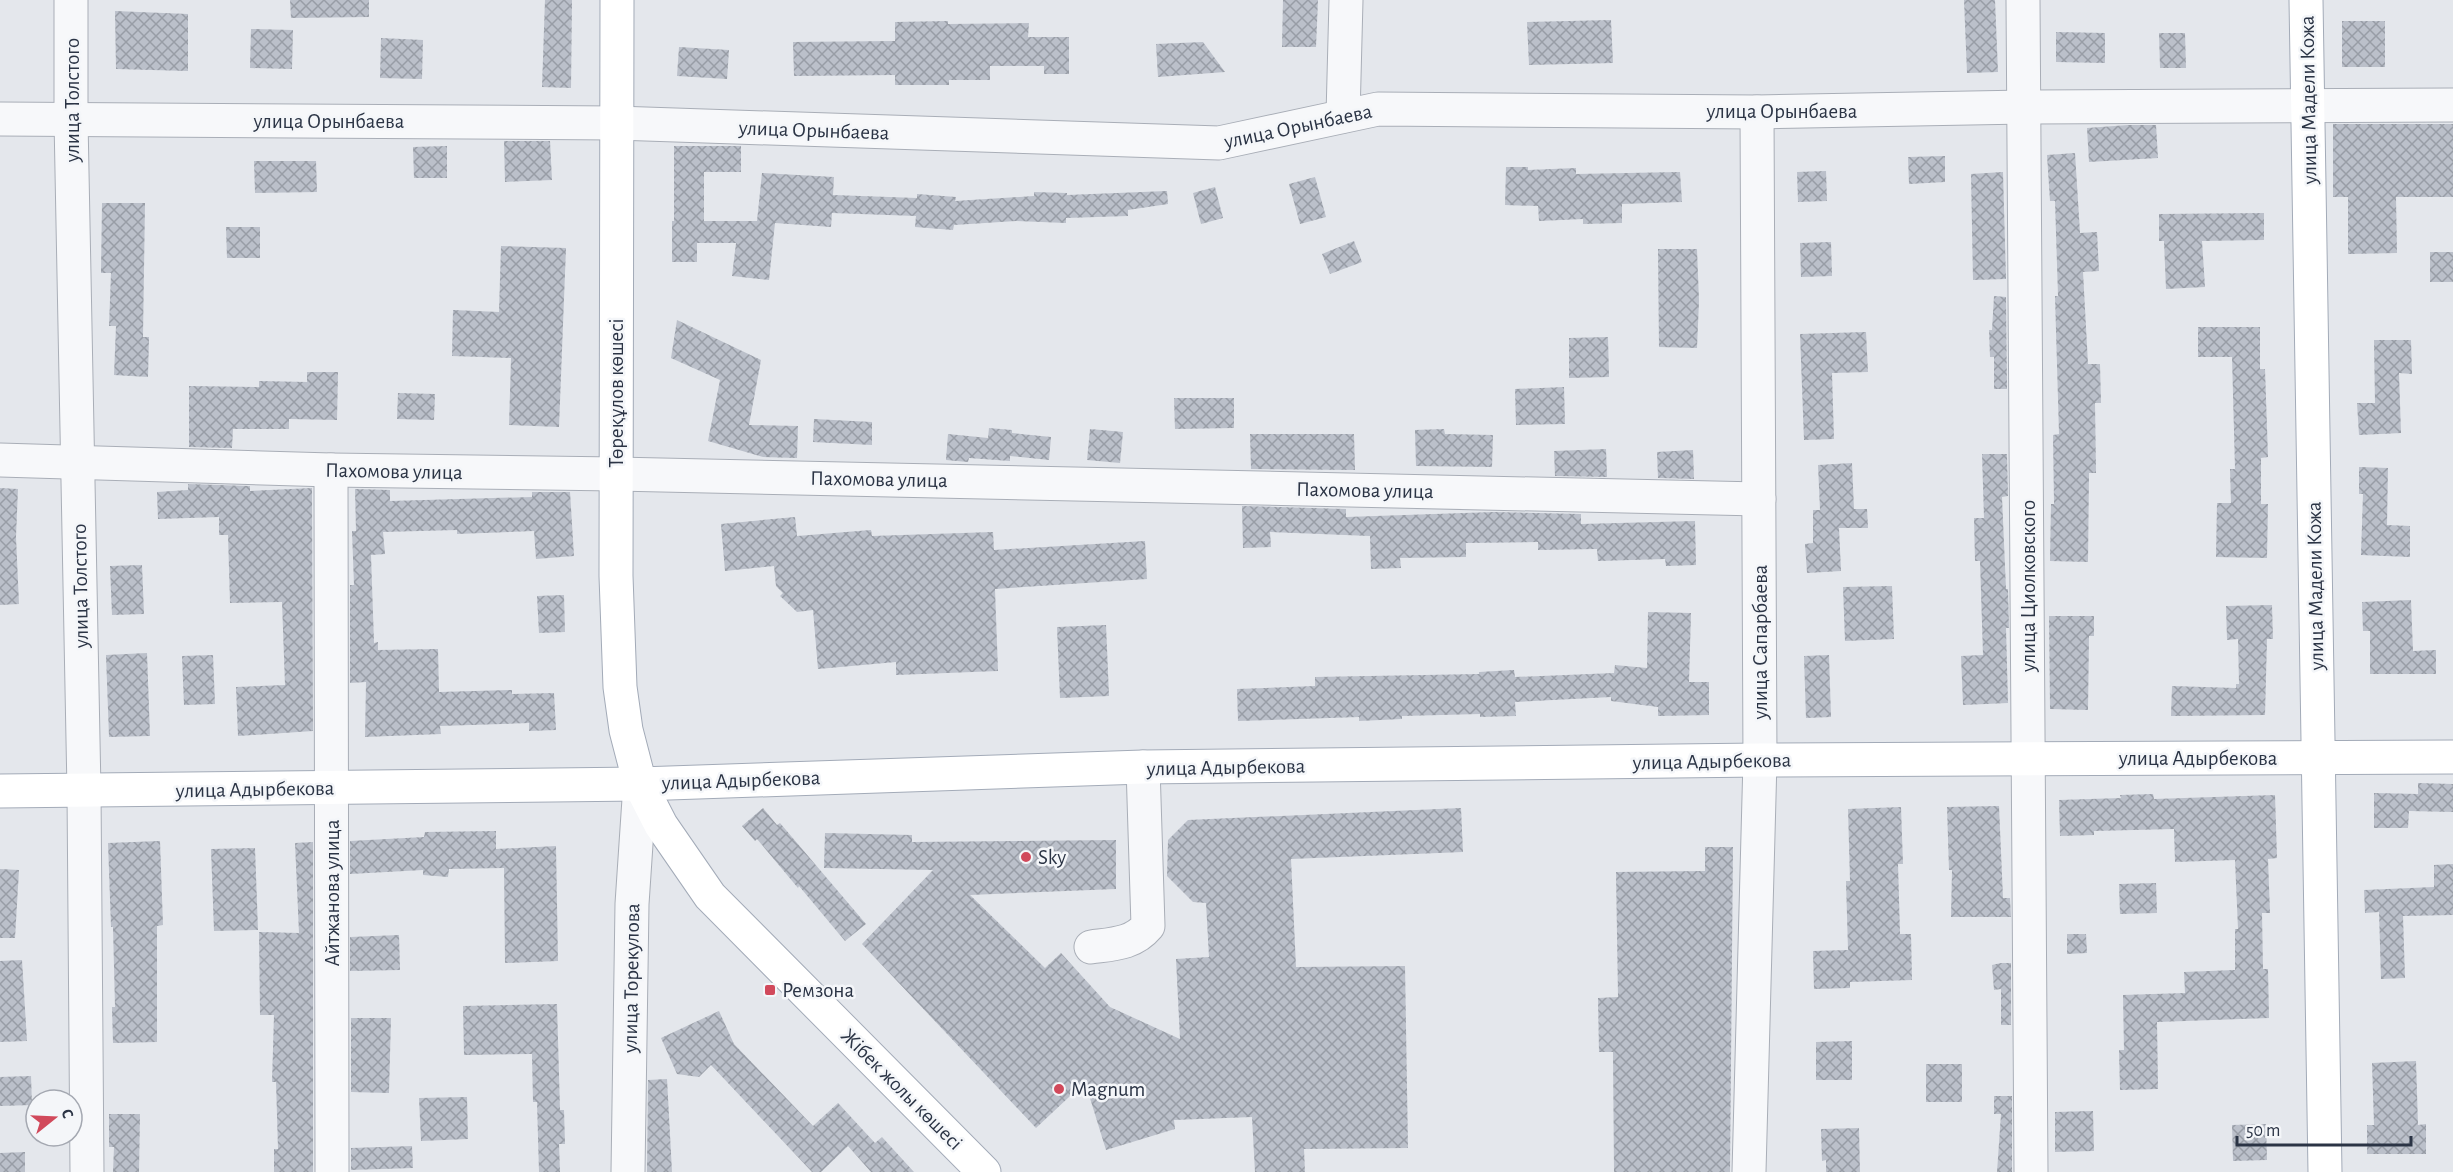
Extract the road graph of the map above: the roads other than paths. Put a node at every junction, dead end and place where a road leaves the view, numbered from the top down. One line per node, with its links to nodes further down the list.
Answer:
1 (71, 0): 12 (street, улица Толстого)
2 (617, 0): 13 (main road, Төреқұлов көшесі)
3 (1346, 0): 10 (street)
4 (2023, 0): 8 (street, улица Циолковского)
5 (2306, 0): 7 (main road, улица Мадели Кожа)
6 (2453, 105): 7 (street, улица Орынбаева)
7 (2309, 106): 8 (street, улица Орынбаева); 20 (main road, улица Мадели Кожа)
8 (2025, 107): 9 (street, улица Орынбаева); 21 (street, улица Циолковского)
9 (1757, 112): 10 (street, улица Орынбаева); 18 (street, улица Сапарбаева)
10 (1343, 116): 13 (street, улица Орынбаева)
11 (0, 119): 12 (street, улица Орынбаева)
12 (71, 120): 13 (street, улица Орынбаева); 15 (street, улица Толстого)
13 (616, 123): 17 (main road, Төреқұлов көшесі)
14 (0, 460): 15 (street, Пахомова улица)
15 (78, 462): 16 (street, Пахомова улица); 27 (street, улица Толстого)
16 (331, 470): 17 (street, Пахомова улица); 25 (street, Айтжанова улица)
17 (616, 474): 18 (street, Пахомова улица); 24 (main road, Төреқұлов көшесі)
18 (1759, 499): 22 (street, улица Сапарбаева)
19 (2453, 757): 20 (main road, улица Адырбекова)
20 (2317, 758): 21 (main road, улица Адырбекова); 35 (main road, улица Мадели Кожа)
21 (2030, 759): 22 (main road, улица Адырбекова); 34 (street, улица Циолковского)
22 (1760, 760): 23 (main road, улица Адырбекова); 33 (street, улица Сапарбаева)
23 (1143, 767): 24 (main road, улица Адырбекова); 28 (street)
24 (640, 784): 25 (main road, улица Адырбекова); 31 (street, улица Торекулова); 32 (main road, Жібек жолы көшесі)
25 (332, 788): 27 (main road, улица Адырбекова); 30 (street, Айтжанова улица)
26 (0, 791): 27 (main road, улица Адырбекова)
27 (84, 791): 29 (street, улица Толстого)
28 (1091, 947)
29 (87, 1172)
30 (332, 1172)
31 (628, 1172)
32 (984, 1172)
33 (1749, 1172)
34 (2031, 1172)
35 (2325, 1172)

